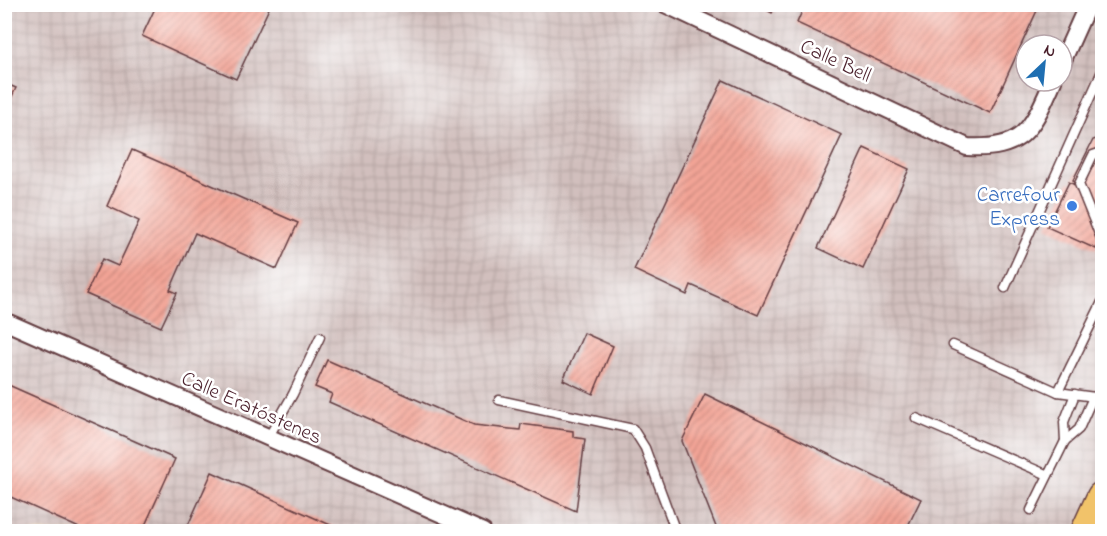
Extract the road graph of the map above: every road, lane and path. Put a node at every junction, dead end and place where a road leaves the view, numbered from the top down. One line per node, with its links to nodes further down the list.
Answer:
1 (665, 4): 5 (street, Calle Bell)
2 (1088, 4): 3 (street)
3 (1074, 35)
4 (1102, 71): 8 (lane)
5 (1048, 93)
6 (1102, 152): 7 (lane)
7 (1102, 241)
8 (1005, 288)
9 (1102, 302): 13 (lane)
10 (4, 321): 18 (street, Calle Eratóstenes)
11 (320, 337): 18 (lane)
12 (953, 345): 13 (lane)
13 (1058, 392): 14 (lane)
14 (1075, 394): 15 (lane); 19 (lane)
15 (1098, 397): 19 (lane)
16 (499, 400): 24 (lane)
17 (916, 418): 20 (lane)
18 (268, 438): 23 (street, Calle Eratóstenes)
19 (1065, 441): 20 (lane)
20 (1048, 475): 22 (lane)
21 (1102, 498): 25 (highway)
22 (1031, 510)
23 (483, 531)
24 (676, 531)
25 (1086, 531)

